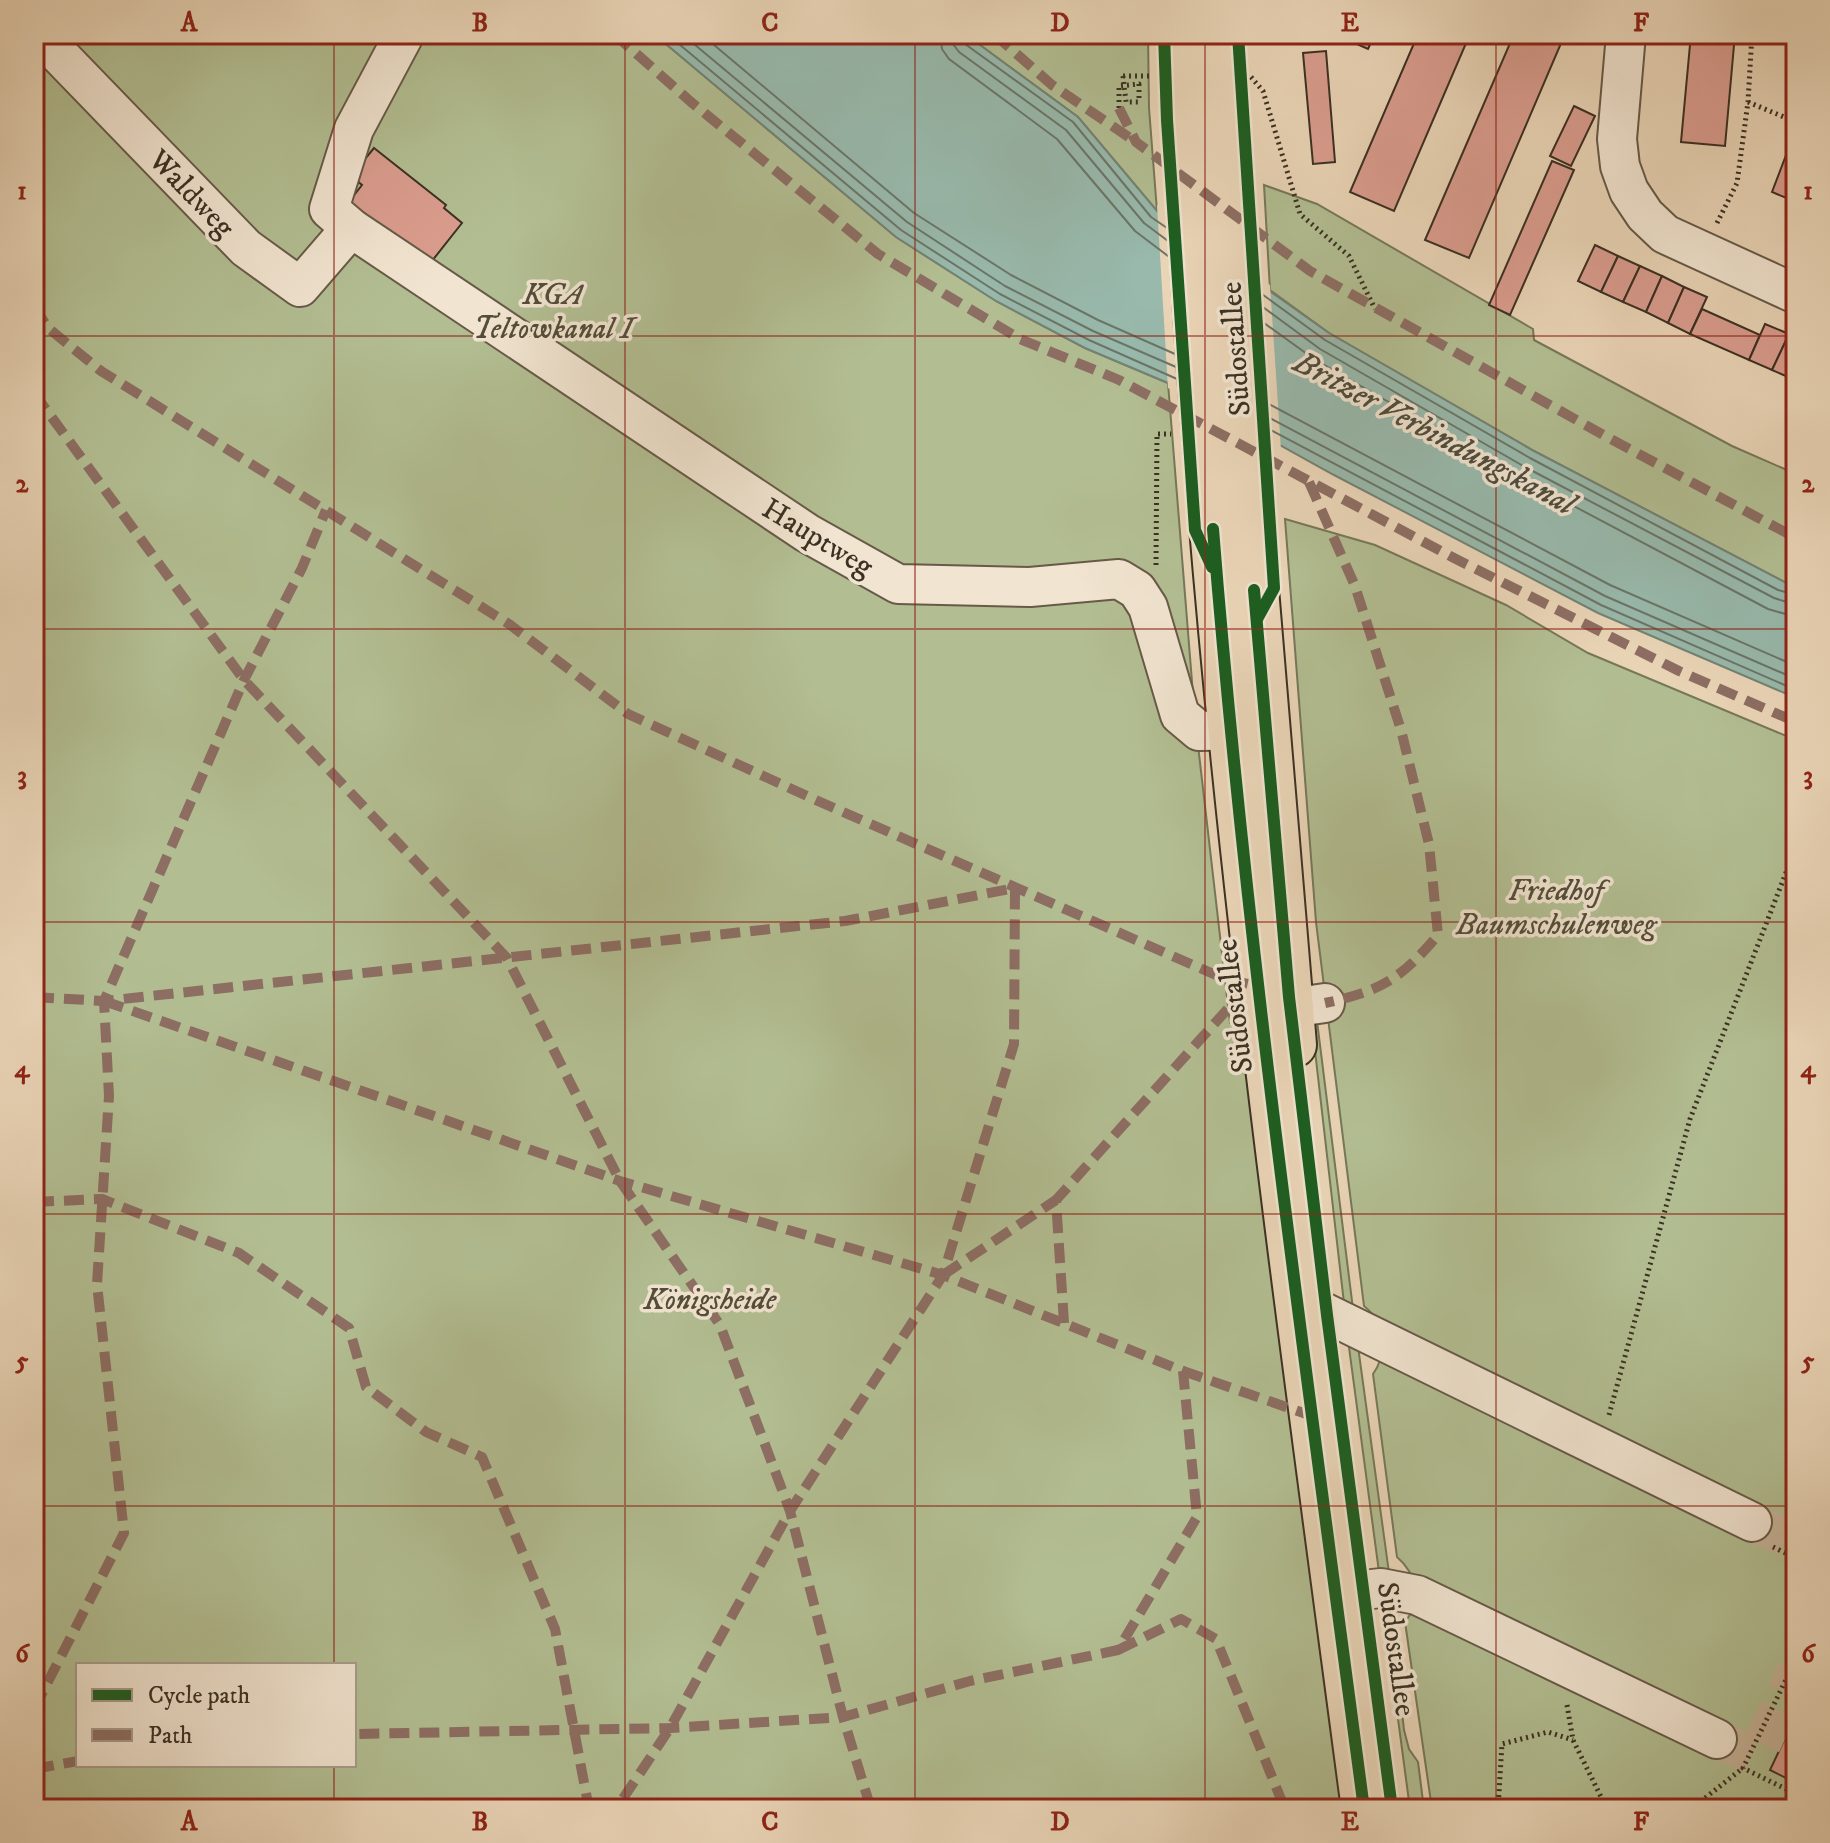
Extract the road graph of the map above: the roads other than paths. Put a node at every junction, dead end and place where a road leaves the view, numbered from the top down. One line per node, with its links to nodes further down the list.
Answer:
1 (39, 34): 7 (street, Waldweg)
2 (400, 34): 7 (street)
3 (1182, 34): 6 (main road, Südostallee)
4 (1626, 34): 8 (street)
5 (1225, 49): 6 (main road, Südostallee)
6 (1203, 144): 9 (main road, Südostallee); 9 (main road, Südostallee)
7 (351, 228): 9 (street, Hauptweg)
8 (1796, 294)
9 (1248, 731): 10 (main road, Südostallee); 10 (main road, Südostallee)
10 (1312, 1307): 11 (street); 12 (main road, Südostallee)
11 (1761, 1533)
12 (1349, 1591): 13 (street); 14 (main road, Südostallee); 15 (main road, Südostallee)
13 (1717, 1739)
14 (1364, 1809)
15 (1392, 1809)

